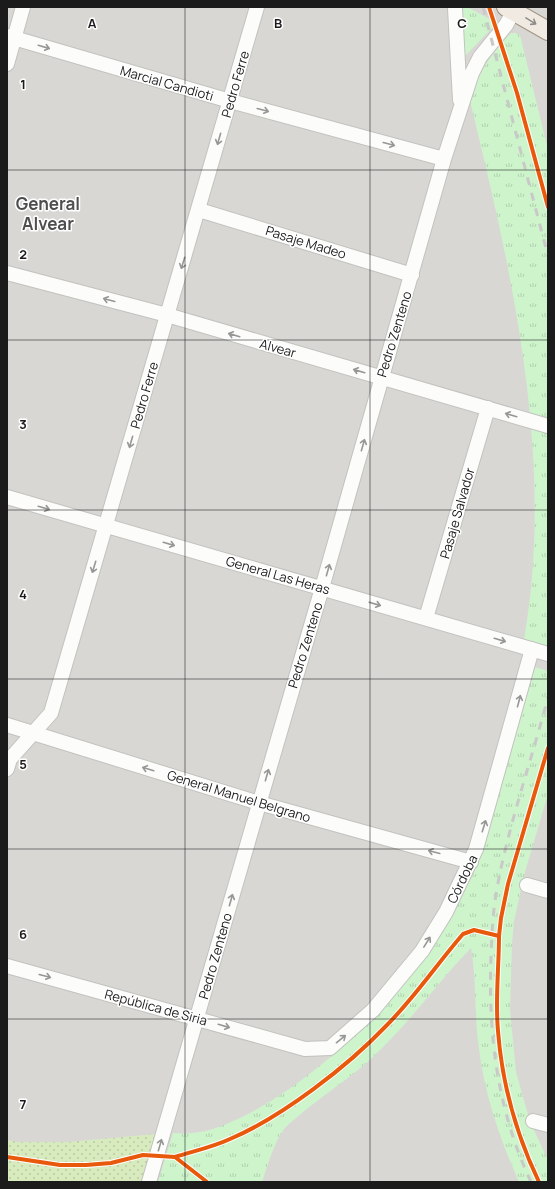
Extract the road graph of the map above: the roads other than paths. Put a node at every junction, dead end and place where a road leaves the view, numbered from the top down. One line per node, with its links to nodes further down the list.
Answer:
1 (23, 7): 6 (street)
2 (257, 7): 8 (street, Pedro Ferre)
3 (455, 8): 9 (street, Pedro Zenteno)
4 (512, 8): 5 (main road, one-way to 5); 9 (street, Pedro Zenteno)
5 (548, 31)
6 (11, 37): 7 (street); 8 (street, Marcial Candioti, one-way to 8)
7 (7, 64)
8 (230, 101): 10 (street, Marcial Candioti, one-way to 10); 11 (street, Pedro Ferre, one-way to 11)
9 (461, 108): 10 (street, Pedro Zenteno)
10 (444, 159): 13 (street, Pedro Zenteno)
11 (199, 210): 13 (street, Pasaje Madeo); 14 (street, Pedro Ferre, one-way to 14)
12 (7, 273): 14 (street, Alvear, one-way to 12)
13 (412, 275): 15 (street, Pedro Zenteno)
14 (167, 315): 15 (street, Alvear, one-way to 14); 19 (street, Pedro Ferre, one-way to 19)
15 (381, 378): 16 (street, Alvear); 20 (street, Pedro Zenteno, one-way to 15)
16 (488, 408): 17 (street, Alvear, one-way to 16); 21 (street, Pasaje Salvador)
17 (548, 426)
18 (7, 497): 19 (street, General Las Heras, one-way to 19)
19 (106, 526): 20 (street, General Las Heras, one-way to 20); 25 (street, Pedro Ferre, one-way to 25)
20 (322, 588): 21 (street, General Las Heras, one-way to 21); 27 (street, Pedro Zenteno, one-way to 20)
21 (426, 618): 22 (street, General Las Heras, one-way to 22)
22 (532, 649): 23 (street, General Las Heras); 28 (street, Córdoba, one-way to 22)
23 (548, 654)
24 (7, 725): 25 (street, General Manuel Belgrano)
25 (33, 733): 26 (street, Pedro Ferre); 27 (street, General Manuel Belgrano, one-way to 25)
26 (7, 769)
27 (259, 804): 28 (street, General Manuel Belgrano, one-way to 27); 32 (street, Pedro Zenteno, one-way to 27)
28 (472, 862): 33 (street, Córdoba, one-way to 28)
29 (527, 885): 30 (street)
30 (548, 891)
31 (7, 966): 32 (street, República de Siria, one-way to 32)
32 (197, 1018): 33 (street, República de Siria, one-way to 33); 36 (street, Pedro Zenteno, one-way to 32)
33 (305, 1049)
34 (533, 1121): 35 (street)
35 (548, 1125)
36 (149, 1182)

